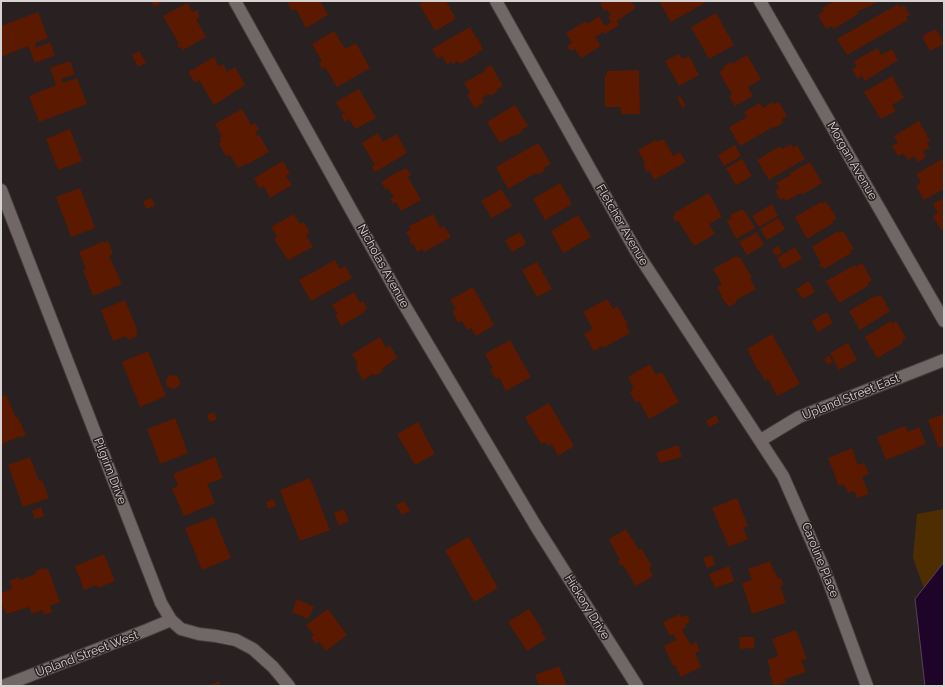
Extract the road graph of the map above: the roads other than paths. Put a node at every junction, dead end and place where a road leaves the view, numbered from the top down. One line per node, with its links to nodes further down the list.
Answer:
1 (235, 1): 8 (street, Nicholas Avenue)
2 (496, 1): 7 (street, Fletcher Avenue)
3 (760, 1): 5 (street, Morgan Avenue)
4 (1, 190): 9 (street, Pilgrim Drive)
5 (944, 321)
6 (944, 360): 7 (street, Upland Street East)
7 (761, 440): 13 (street, Caroline Place)
8 (537, 528): 12 (street, Hickory Drive)
9 (171, 620): 10 (street, Upland Street West); 11 (street, Pilgrim Drive)
10 (10, 685)
11 (289, 686)
12 (637, 686)
13 (867, 686)

